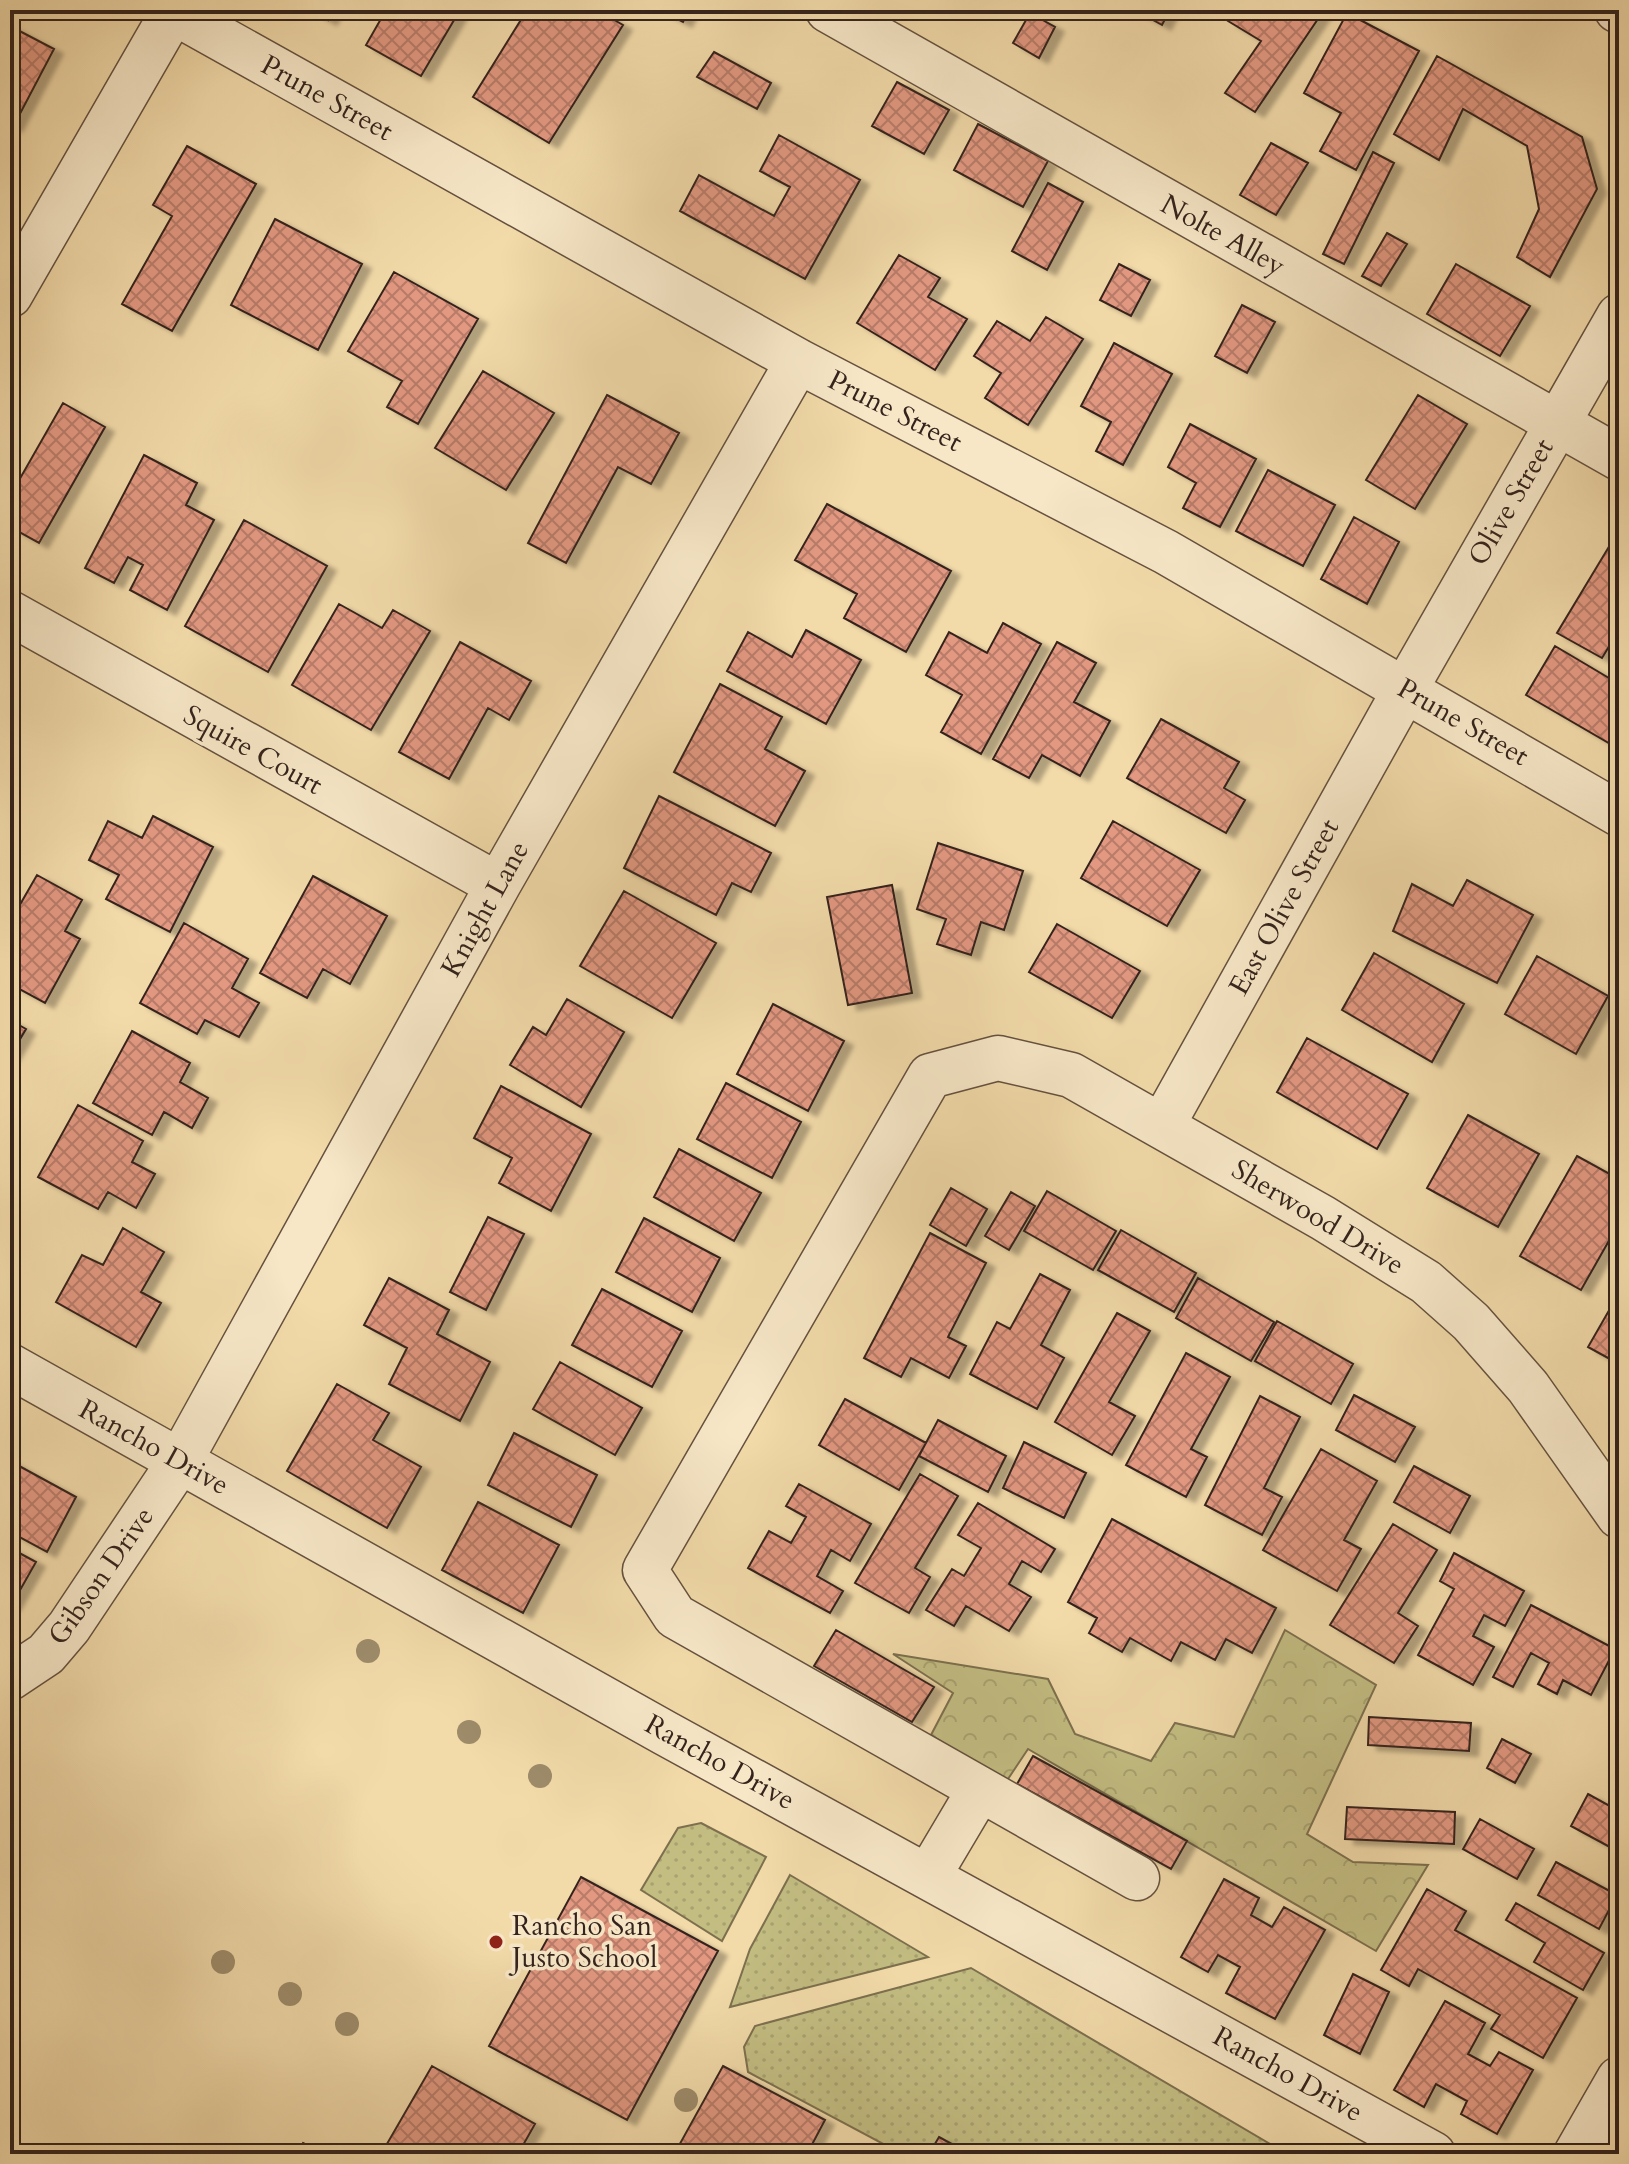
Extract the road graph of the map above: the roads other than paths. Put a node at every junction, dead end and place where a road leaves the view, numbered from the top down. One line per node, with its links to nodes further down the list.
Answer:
1 (828, 10): 6 (street, Nolte Alley)
2 (171, 11): 3 (street); 5 (street, Prune Street)
3 (10, 295)
4 (1619, 316): 6 (street, Olive Street)
5 (798, 361): 9 (street, Prune Street); 11 (street, Knight Lane)
6 (1556, 422): 7 (street, Nolte Alley); 9 (street, Olive Street)
7 (1619, 458)
8 (10, 613): 11 (street, Squire Court)
9 (1406, 688): 10 (street, Prune Street); 12 (street, East Olive Street)
10 (1619, 814)
11 (498, 885): 14 (street, Knight Lane)
12 (1162, 1126): 15 (street, Sherwood Drive); 17 (street, Sherwood Drive)
13 (10, 1366): 14 (street, Rancho Drive)
14 (180, 1461): 16 (street, Gibson Drive); 18 (street, Rancho Drive)
15 (1619, 1516)
16 (10, 1678)
17 (980, 1789): 18 (street); 19 (street)
18 (929, 1875): 21 (street, Rancho Drive)
19 (1137, 1878)
20 (1619, 2079): 22 (street)
21 (1433, 2154)
22 (1576, 2154)

